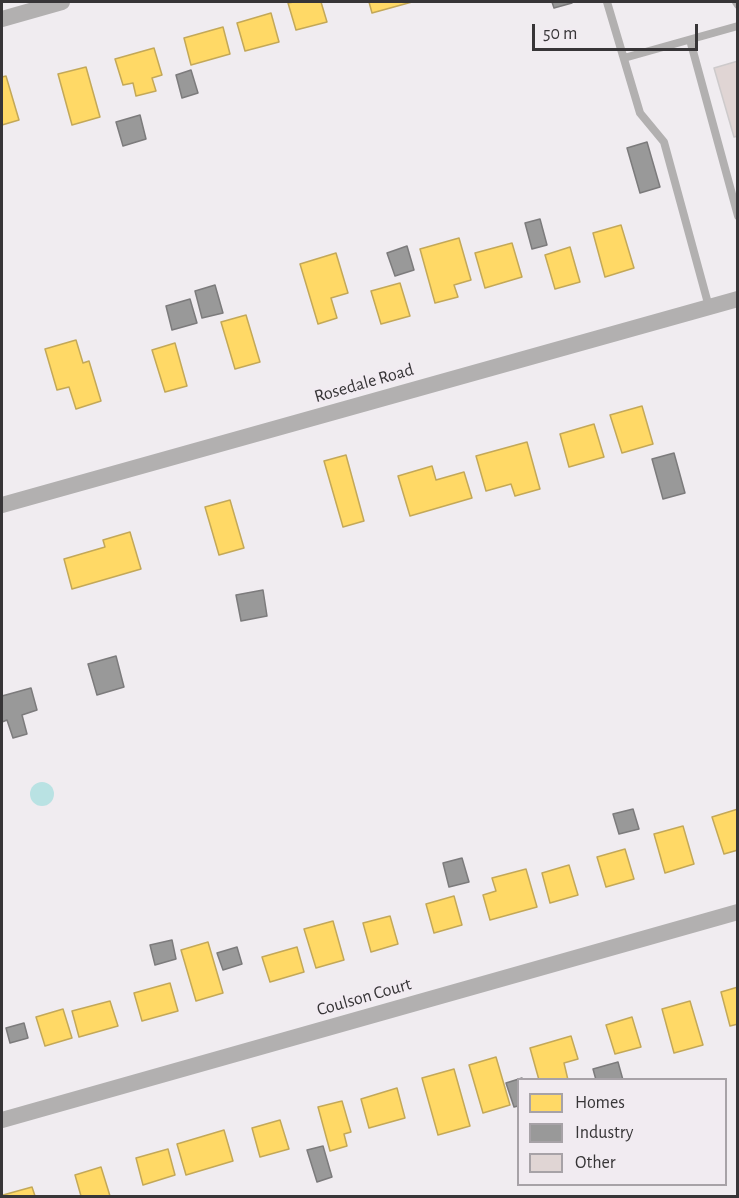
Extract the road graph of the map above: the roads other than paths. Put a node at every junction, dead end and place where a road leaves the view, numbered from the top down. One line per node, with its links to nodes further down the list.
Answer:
1 (63, 2): 3 (street)
2 (607, 2): 6 (lane)
3 (2, 19)
4 (738, 26): 5 (lane)
5 (690, 40): 6 (lane); 7 (lane)
6 (624, 58): 9 (lane)
7 (738, 216)
8 (738, 298): 9 (street, Rosedale Road)
9 (709, 307): 10 (street, Rosedale Road)
10 (2, 505)
11 (738, 912): 12 (street, Coulson Court)
12 (2, 1120)

